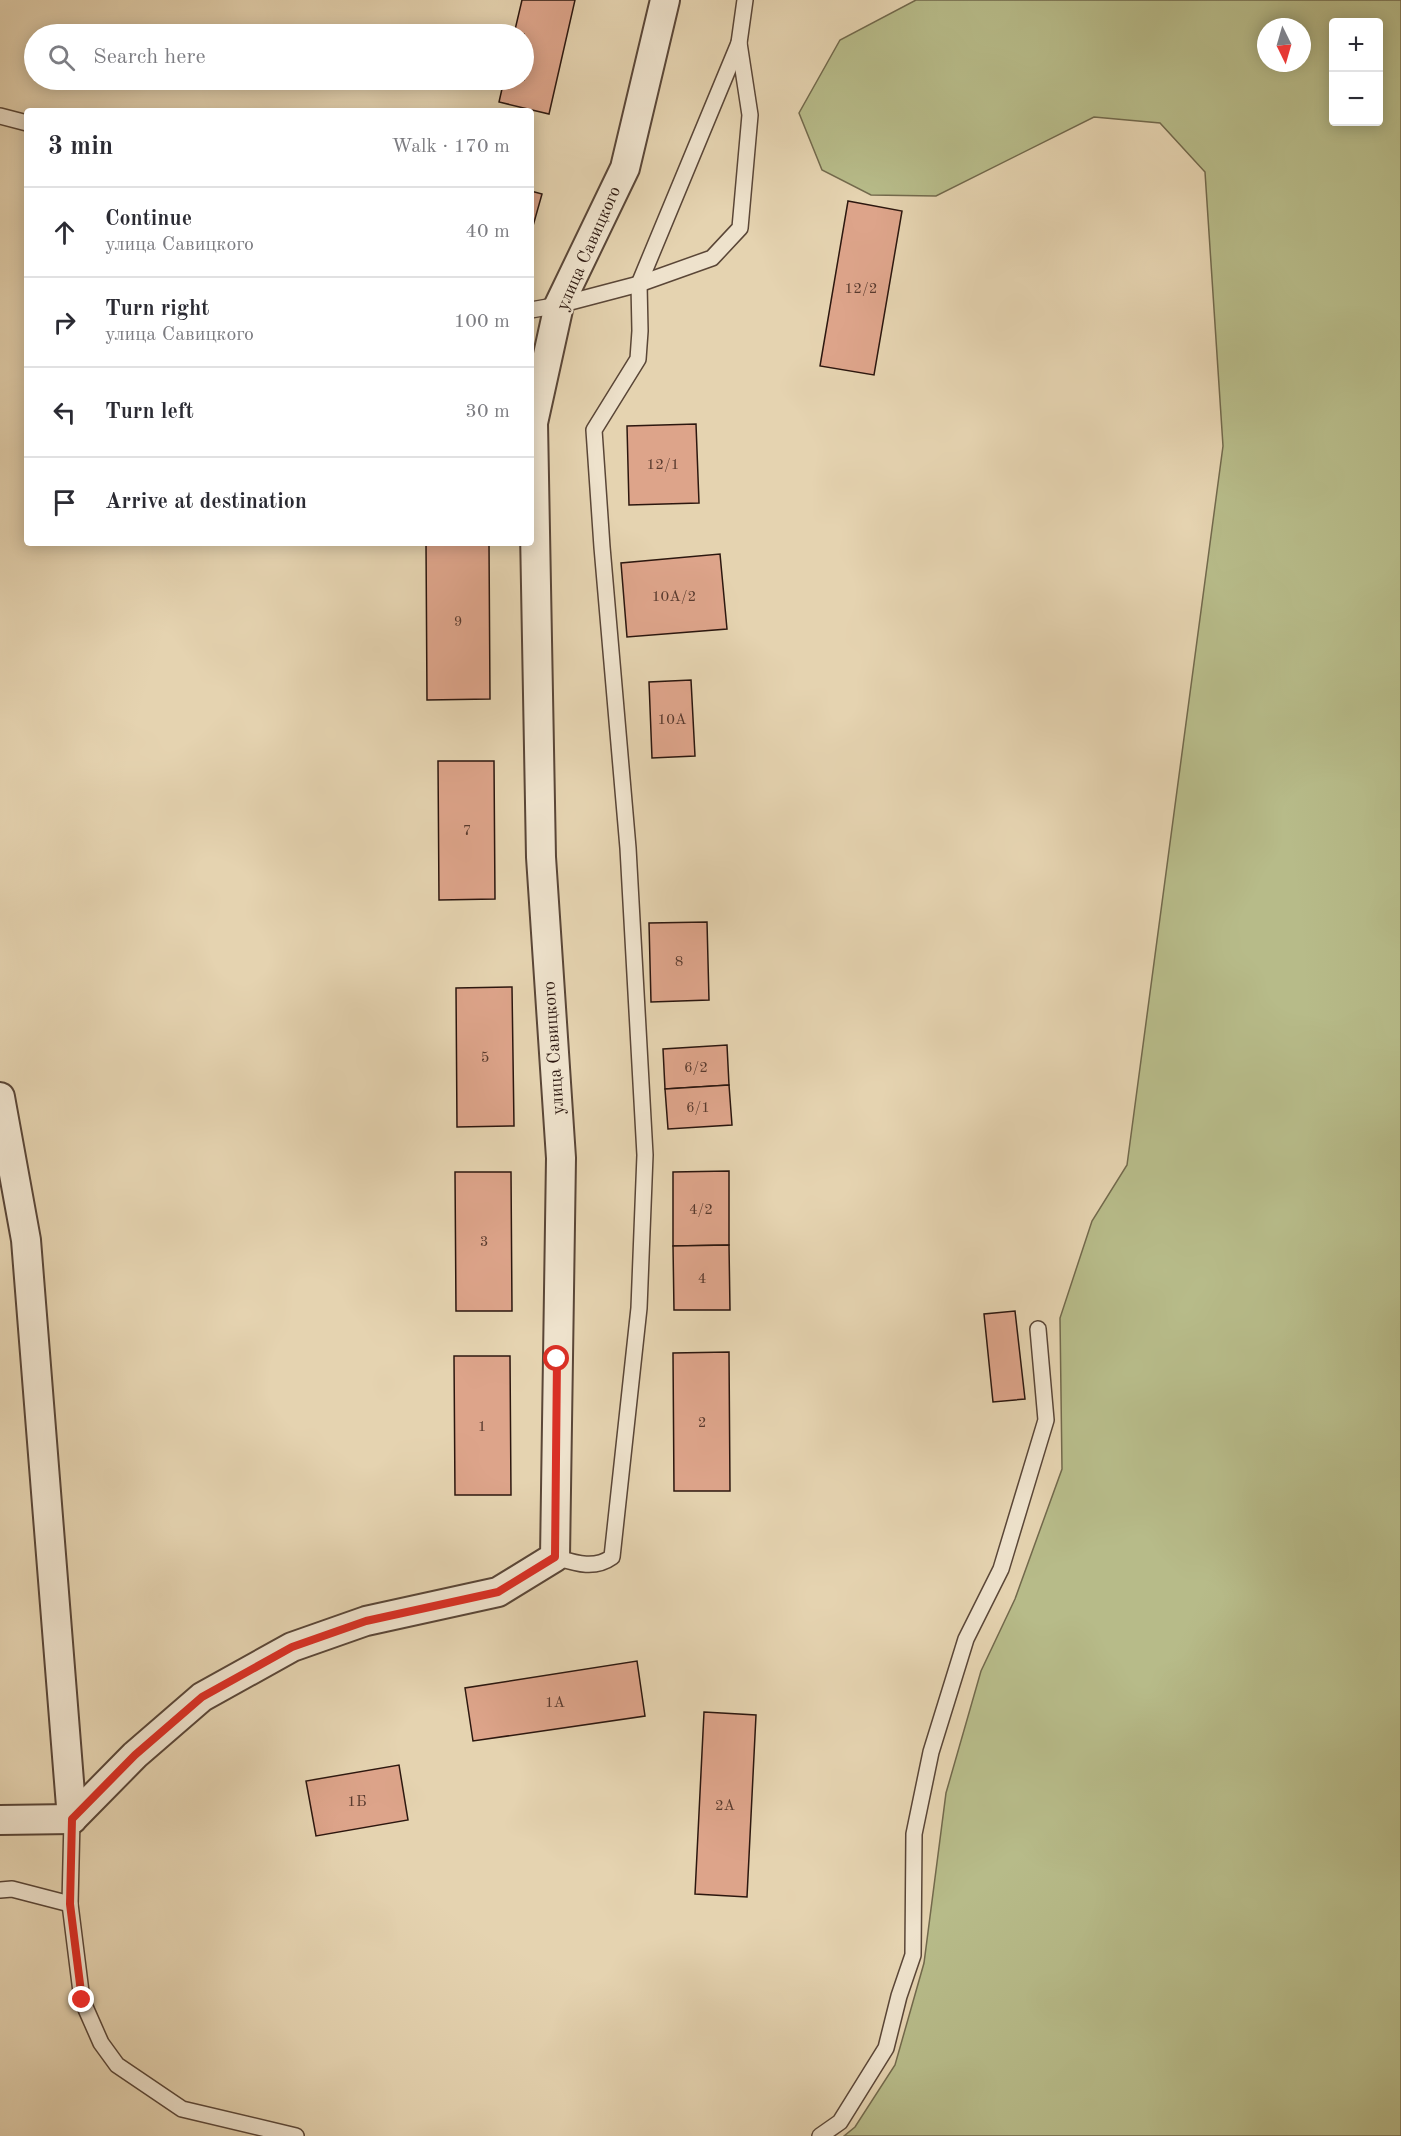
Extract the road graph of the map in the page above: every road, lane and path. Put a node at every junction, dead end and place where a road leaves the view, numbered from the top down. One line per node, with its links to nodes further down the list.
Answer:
1 (665, 0): 7 (street, улица Савицкого)
2 (745, 0): 3 (lane)
3 (739, 42): 6 (lane); 6 (lane)
4 (0, 116): 5 (lane)
5 (24, 122)
6 (639, 284): 7 (lane); 13 (lane)
7 (559, 305): 8 (lane); 9 (street, улица Савицкого)
8 (534, 309)
9 (534, 413)
10 (534, 519): 13 (street, улица Савицкого)
11 (0, 1097): 14 (street)
12 (1038, 1329): 19 (lane)
13 (555, 1557): 14 (street)
14 (72, 1819): 15 (street); 17 (lane)
15 (0, 1820)
16 (0, 1890): 17 (lane)
17 (70, 1904): 18 (lane)
18 (296, 2136)
19 (820, 2136)

